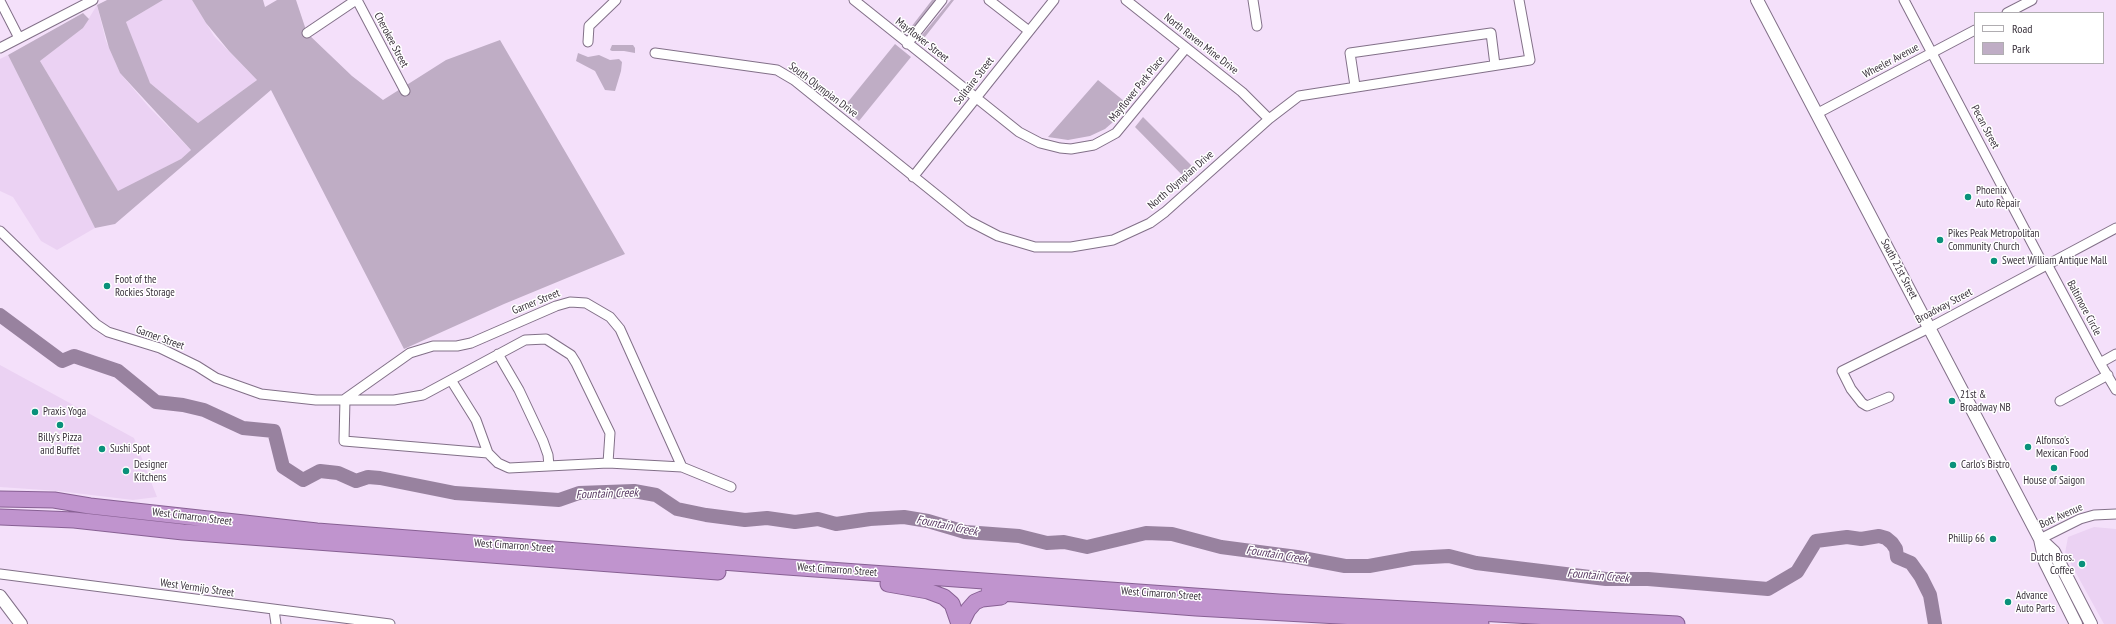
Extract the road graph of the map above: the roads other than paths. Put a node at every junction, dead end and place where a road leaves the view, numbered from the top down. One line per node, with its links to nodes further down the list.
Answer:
1 (0, 0): 20 (street)
2 (93, 0): 20 (street)
3 (357, 0): 19 (street); 29 (street, Cherokee Street)
4 (616, 0): 21 (street)
5 (854, 0): 22 (street, Mayflower Street)
6 (942, 0): 22 (street)
7 (989, 0): 17 (street)
8 (1054, 0): 17 (street, Solitaire Street)
9 (1126, 0): 24 (street, North Raven Mine Drive)
10 (1253, 0): 16 (street)
11 (1519, 0): 27 (street, North Olympian Drive)
12 (1758, 0): 31 (main road, South 21st Street)
13 (1904, 0): 26 (street, Pecan Street)
14 (2032, 0): 15 (street)
15 (2009, 12)
16 (1257, 26)
17 (1029, 31): 30 (street, Solitaire Street)
18 (1974, 31): 26 (street, Wheeler Avenue)
19 (307, 33)
20 (19, 38): 23 (street)
21 (588, 42)
22 (907, 44): 30 (street, Mayflower Street)
23 (0, 48)
24 (1186, 48): 30 (street, Mayflower Park Place); 32 (street, North Raven Mine Drive)
25 (654, 53): 33 (street, South Olympian Drive)
26 (1932, 53): 31 (street, Wheeler Avenue); 36 (street, Pecan Street)
27 (1495, 65): 28 (street, North Olympian Drive); 28 (street)
28 (1355, 86): 32 (street, North Olympian Drive)
29 (405, 90)
30 (976, 98): 33 (street, Solitaire Street)
31 (1818, 113): 37 (main road, South 21st Street)
32 (1269, 119): 33 (street, North Olympian Drive)
33 (913, 177)
34 (2116, 228): 36 (street, Broadway Street)
35 (0, 231): 45 (street, Garner Street)
36 (2046, 265): 37 (street, Broadway Street); 40 (street, Baltimore Circle)
37 (1929, 328): 44 (street, Broadway Street); 61 (main road, South 21st Street)
38 (498, 354): 42 (street); 48 (street); 49 (street)
39 (2116, 354): 40 (street)
40 (2100, 363): 41 (street, Baltimore Circle)
41 (2108, 375): 43 (street, Baltimore Circle); 46 (street)
42 (451, 380): 45 (street); 47 (street)
43 (2116, 390)
44 (1890, 397)
45 (345, 399): 47 (street); 50 (street, Garner Street)
46 (2060, 401)
47 (488, 453): 49 (street)
48 (608, 463): 49 (street); 50 (street)
49 (549, 466)
50 (682, 467): 51 (street)
51 (731, 487)
52 (0, 494): 54 (highway)
53 (0, 499): 54 (highway, West Cimarron Street)
54 (46, 499): 55 (highway, West Cimarron Street)
55 (90, 506): 56 (highway); 72 (highway, West Cimarron Street)
56 (0, 511)
57 (2116, 514): 61 (street, Bott Avenue)
58 (0, 517): 59 (highway, West Cimarron Street)
59 (74, 520): 60 (highway); 63 (highway, West Cimarron Street)
60 (0, 525)
61 (2040, 539): 73 (main road, South 21st Street); 74 (main road, South 21st Street)
62 (0, 574): 66 (street, West Vermijo Street)
63 (888, 584): 65 (highway, West Cimarron Street); 70 (highway)
64 (0, 596): 67 (main road)
65 (1045, 596): 70 (highway); 71 (highway, West Cimarron Street)
66 (274, 610): 68 (street); 69 (street, West Vermijo Street)
67 (21, 624)
68 (276, 624)
69 (390, 624)
70 (960, 624)
71 (1481, 624)
72 (1677, 624)
73 (2076, 624)
74 (2090, 624)

